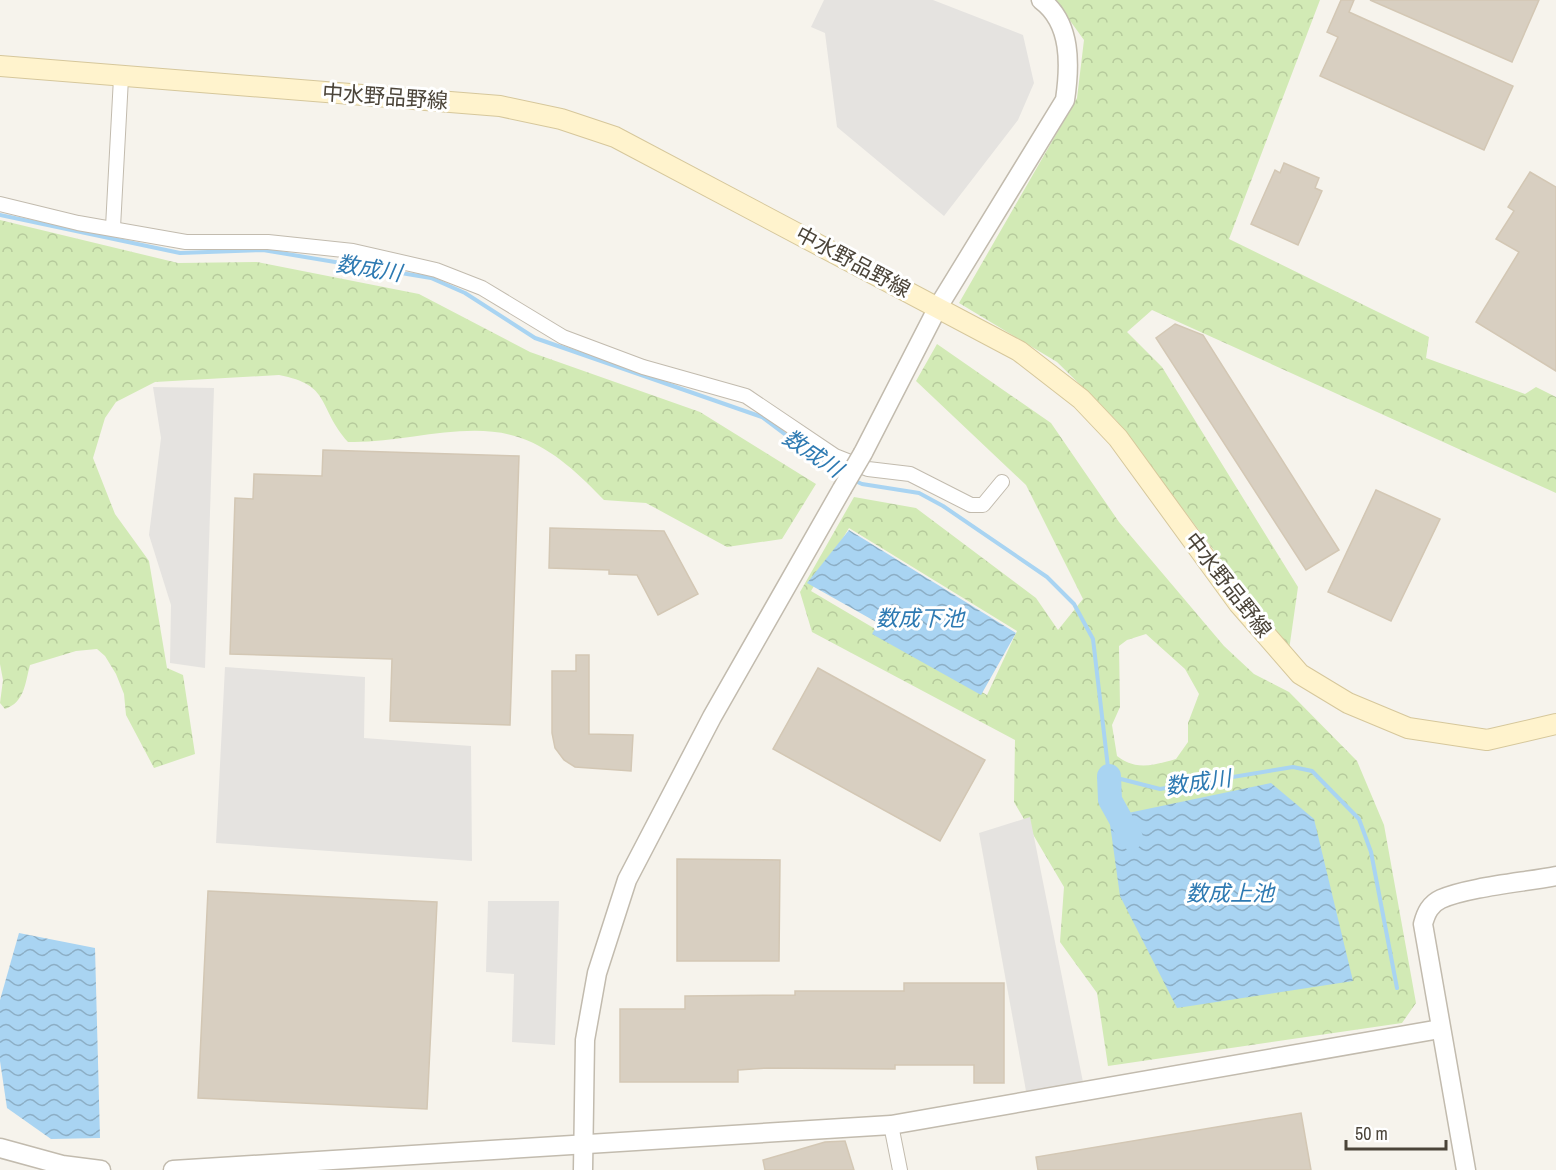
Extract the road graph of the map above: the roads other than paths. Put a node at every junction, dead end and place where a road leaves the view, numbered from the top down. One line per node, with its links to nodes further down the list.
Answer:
1 (1041, 0): 6 (street)
2 (0, 66): 3 (main road, 中水野品野線)
3 (121, 78): 5 (street); 6 (main road, 中水野品野線)
4 (0, 204): 5 (street)
5 (113, 227): 7 (street)
6 (938, 307): 8 (main road, 中水野品野線); 12 (street, bridge)
7 (1002, 482)
8 (1556, 724)
9 (1556, 876): 10 (street)
10 (1440, 1029): 11 (street); 18 (street)
11 (891, 1125): 12 (street); 17 (street)
12 (583, 1144): 15 (street); 16 (street)
13 (0, 1148): 14 (street)
14 (101, 1170)
15 (173, 1170)
16 (583, 1170)
17 (900, 1170)
18 (1466, 1170)

